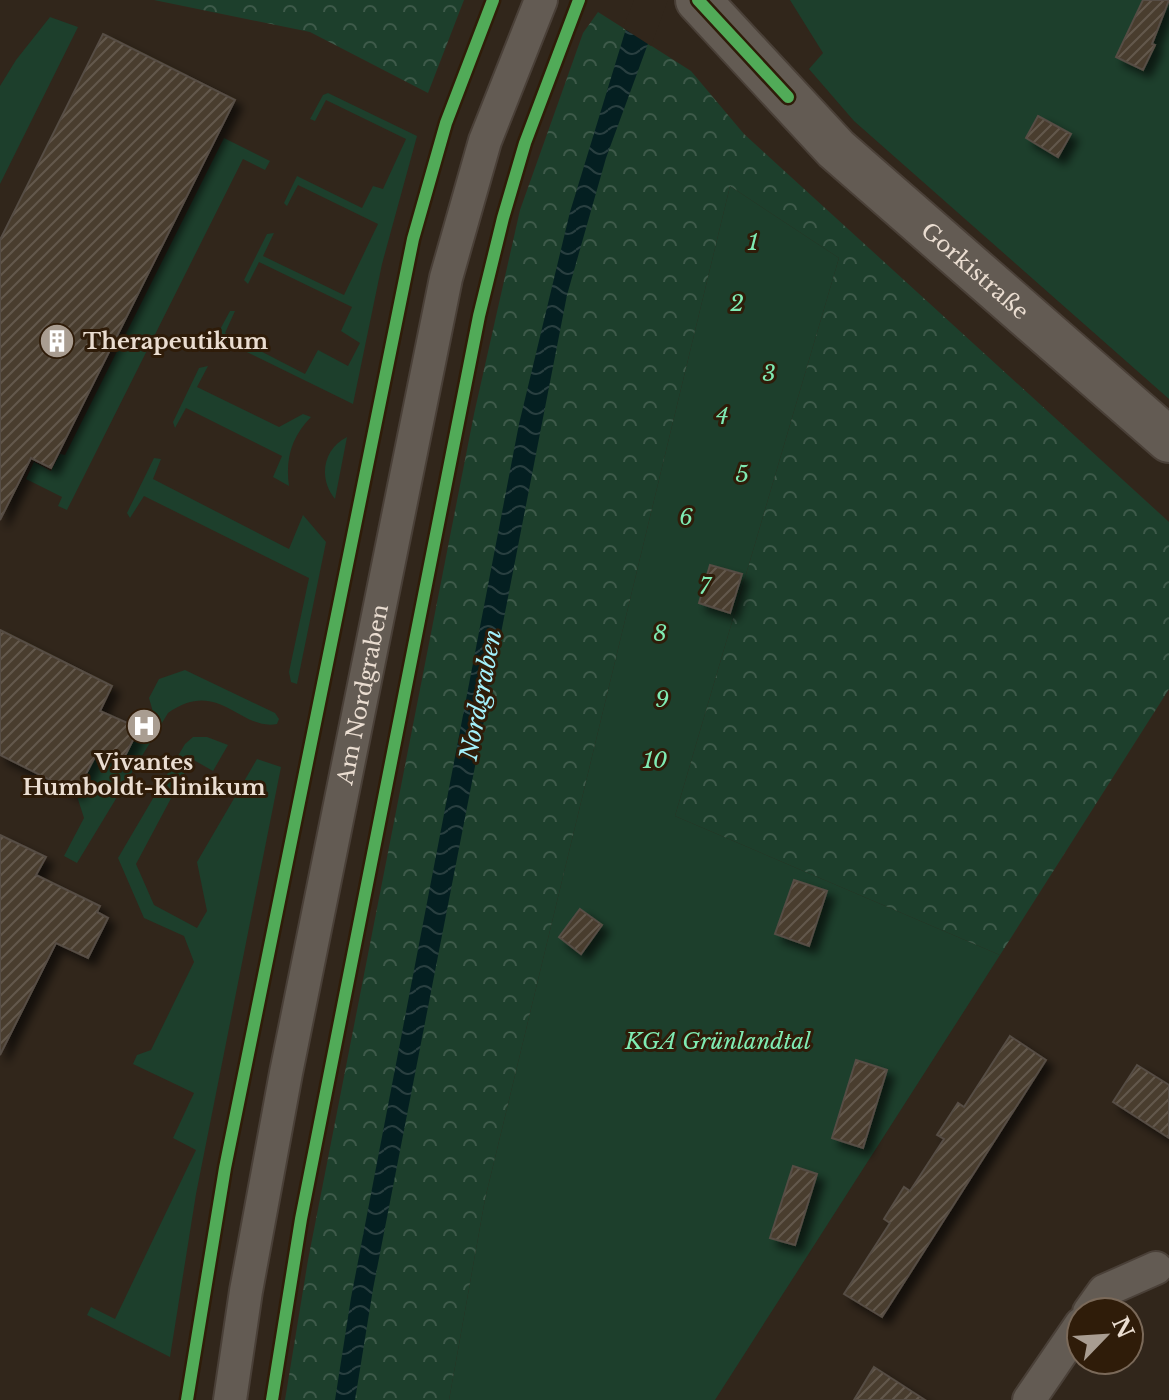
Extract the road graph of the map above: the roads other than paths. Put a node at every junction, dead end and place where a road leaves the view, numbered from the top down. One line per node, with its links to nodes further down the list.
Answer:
1 (541, 0): 7 (street, Am Nordgraben)
2 (711, 1): 3 (main road, Gorkistraße)
3 (1169, 440)
4 (1156, 1268): 5 (street)
5 (1100, 1296)
6 (1065, 1347): 8 (street)
7 (230, 1400)
8 (1029, 1400)

